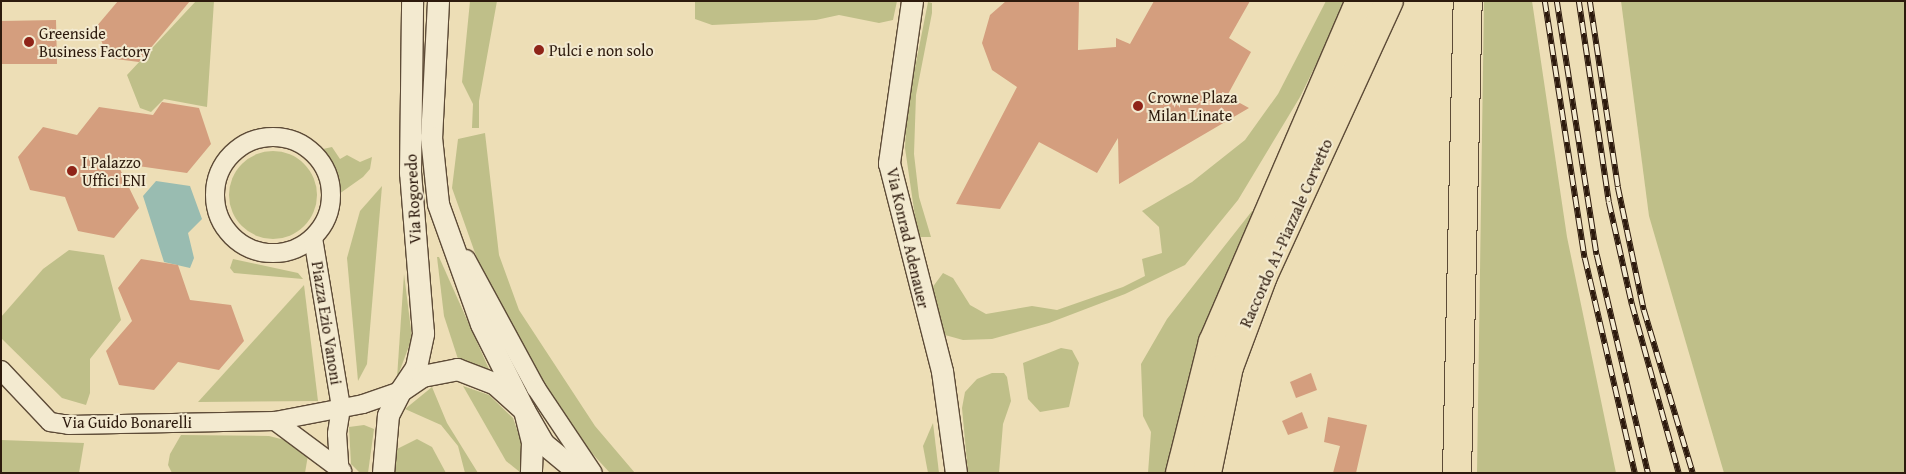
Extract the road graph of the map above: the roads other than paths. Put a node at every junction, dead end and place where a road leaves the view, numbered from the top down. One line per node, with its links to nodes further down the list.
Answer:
1 (412, 1): 10 (street, Via Rogoredo)
2 (438, 1): 7 (street)
3 (912, 1): 19 (street, Via Konrad Adenauer)
4 (1360, 1): 20 (highway, Raccordo A1-Piazzale Corvetto)
5 (1389, 1): 21 (highway, Raccordo A1-Piazzale Corvetto)
6 (1468, 1): 22 (highway)
7 (438, 204): 12 (street); 18 (street)
8 (312, 238): 8 (street); 11 (street, Piazza Ezio Vanoni)
9 (1, 370): 13 (street, Via Guido Bonarelli)
10 (400, 391): 11 (street, Via Guido Bonarelli); 12 (street); 15 (street, Via Rogoredo)
11 (341, 408): 13 (street, Via Guido Bonarelli); 14 (street, Piazza Ezio Vanoni)
12 (527, 420): 16 (street); 17 (street)
13 (275, 421): 14 (street)
14 (337, 471)
15 (383, 473)
16 (531, 473)
17 (578, 473)
18 (593, 473)
19 (956, 473)
20 (1180, 473)
21 (1207, 473)
22 (1457, 473)

